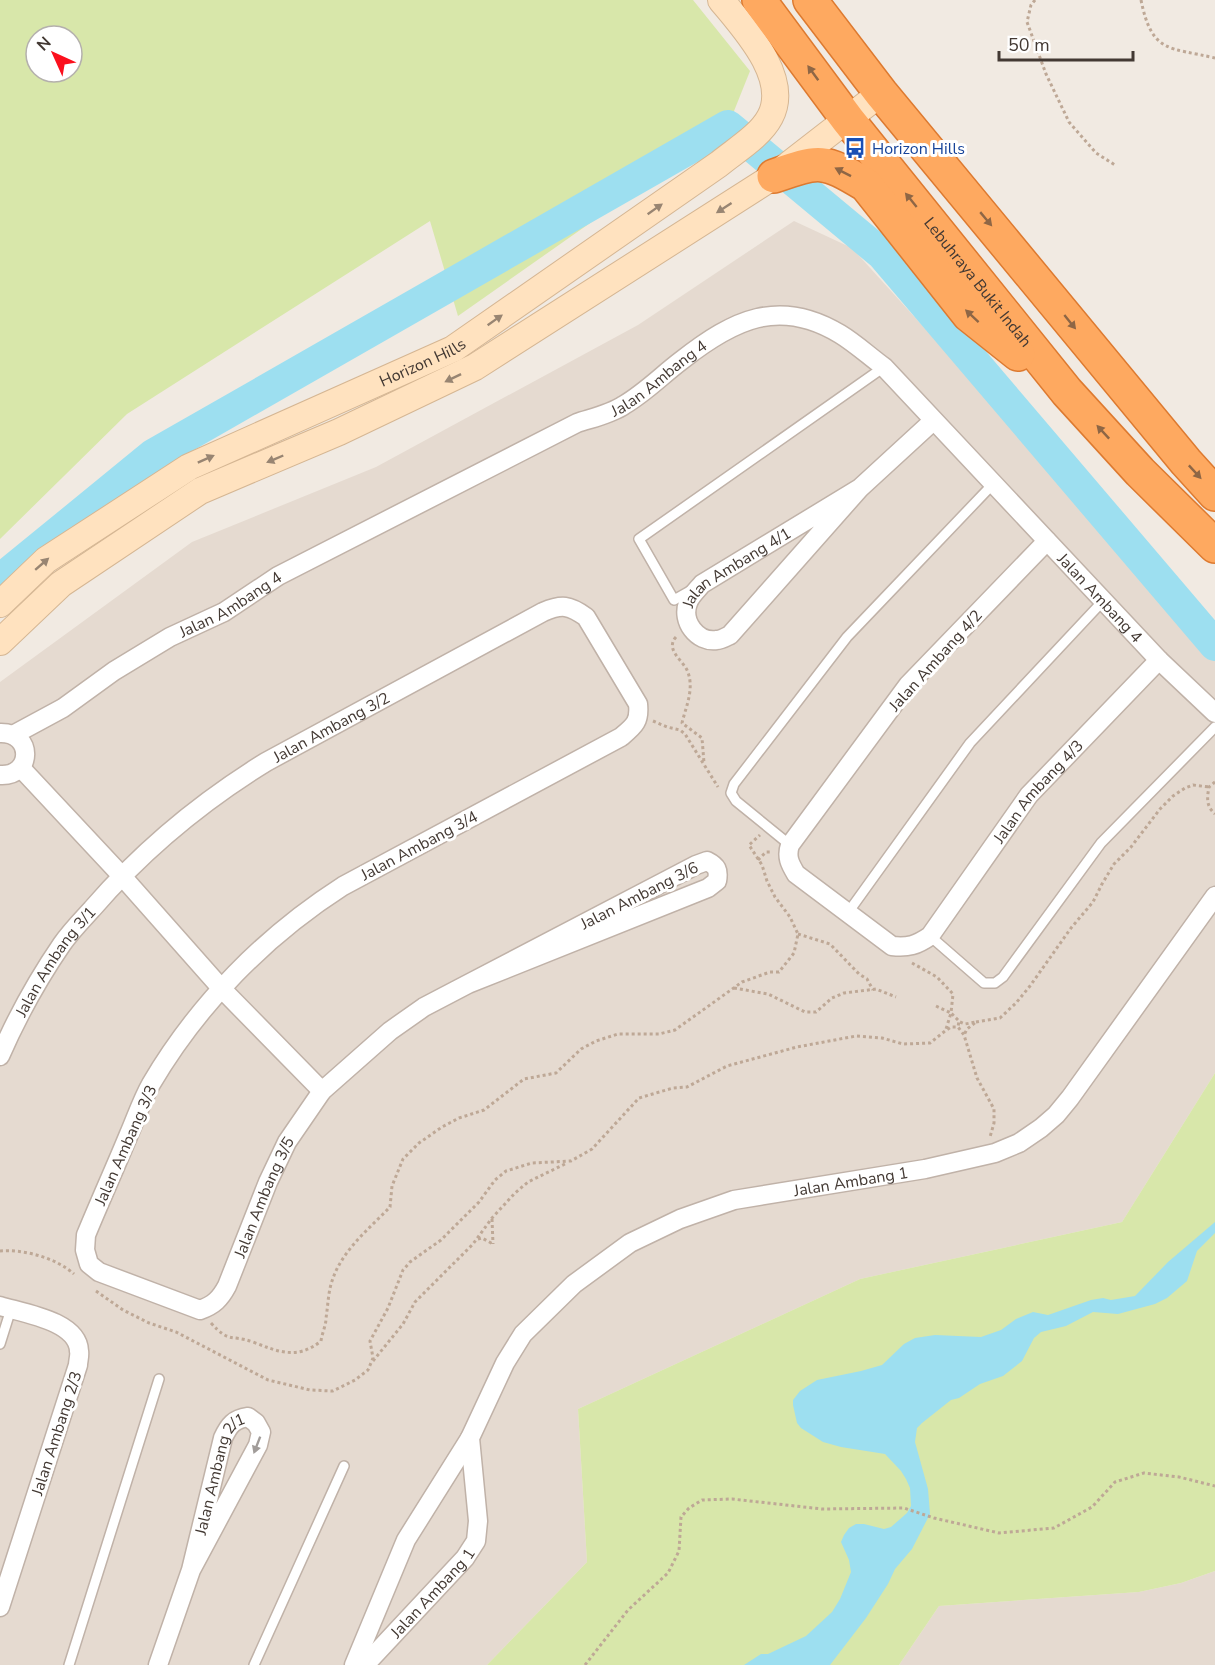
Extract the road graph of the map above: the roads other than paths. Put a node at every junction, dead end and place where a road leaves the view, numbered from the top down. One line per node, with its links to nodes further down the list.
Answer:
1 (721, 0): 17 (street, Horizon Hills, one-way to 1)
2 (759, 0): 5 (highway, Lebuhraya Bukit Indah, one-way to 2)
3 (810, 0): 4 (highway)
4 (881, 93): 5 (street, Horizon Hills); 12 (highway, one-way to 12)
5 (848, 120): 6 (street, Horizon Hills); 8 (highway, Lebuhraya Bukit Indah, one-way to 5)
6 (774, 176): 8 (highway, one-way to 6); 18 (street, Horizon Hills, one-way to 18)
7 (884, 367): 9 (street, Jalan Ambang 4); 15 (lane); 23 (street, Jalan Ambang 4)
8 (1067, 392): 14 (highway, Lebuhraya Bukit Indah, one-way to 8)
9 (933, 421): 10 (street, Jalan Ambang 4); 11 (street, Jalan Ambang 4/1)
10 (993, 484): 13 (street, Jalan Ambang 4); 26 (lane)
11 (860, 488): 15 (street, Jalan Ambang 4/1); 15 (street, Jalan Ambang 4/1)
12 (1215, 494)
13 (1047, 541): 16 (street, Jalan Ambang 4); 26 (street, Jalan Ambang 4/2)
14 (1215, 546)
15 (702, 584)
16 (1103, 600): 19 (street, Jalan Ambang 4); 29 (lane)
17 (0, 604)
18 (0, 642)
19 (1160, 660): 20 (street, Jalan Ambang 4); 30 (street, Jalan Ambang 4/3)
20 (1215, 713)
21 (637, 720): 27 (street, Jalan Ambang 3/2); 32 (street, Jalan Ambang 3/4)
22 (1215, 727): 30 (lane)
23 (6, 734): 24 (street)
24 (21, 768): 25 (street); 27 (street)
25 (0, 776)
26 (790, 845): 29 (street)
27 (121, 875): 32 (street); 33 (street, Jalan Ambang 3/1)
28 (1215, 896): 39 (street, Jalan Ambang 1)
29 (847, 914): 30 (street)
30 (930, 936)
31 (468, 984): 31 (street, Jalan Ambang 3/6); 34 (street, Jalan Ambang 3/6)
32 (221, 988): 34 (street); 36 (street, Jalan Ambang 3/3)
33 (0, 1056)
34 (322, 1091): 36 (street, Jalan Ambang 3/5)
35 (5, 1307): 37 (lane); 42 (street, Jalan Ambang 2/3)
36 (206, 1308)
37 (0, 1344)
38 (159, 1379): 43 (lane)
39 (470, 1438): 46 (street, Jalan Ambang 1); 47 (street, Jalan Ambang 1)
40 (344, 1466): 45 (lane)
41 (191, 1570): 41 (street, Jalan Ambang 2/1, one-way to 41); 44 (street, Jalan Ambang 2/1)
42 (0, 1607)
43 (69, 1665)
44 (158, 1665)
45 (254, 1665)
46 (354, 1665)
47 (365, 1665)

